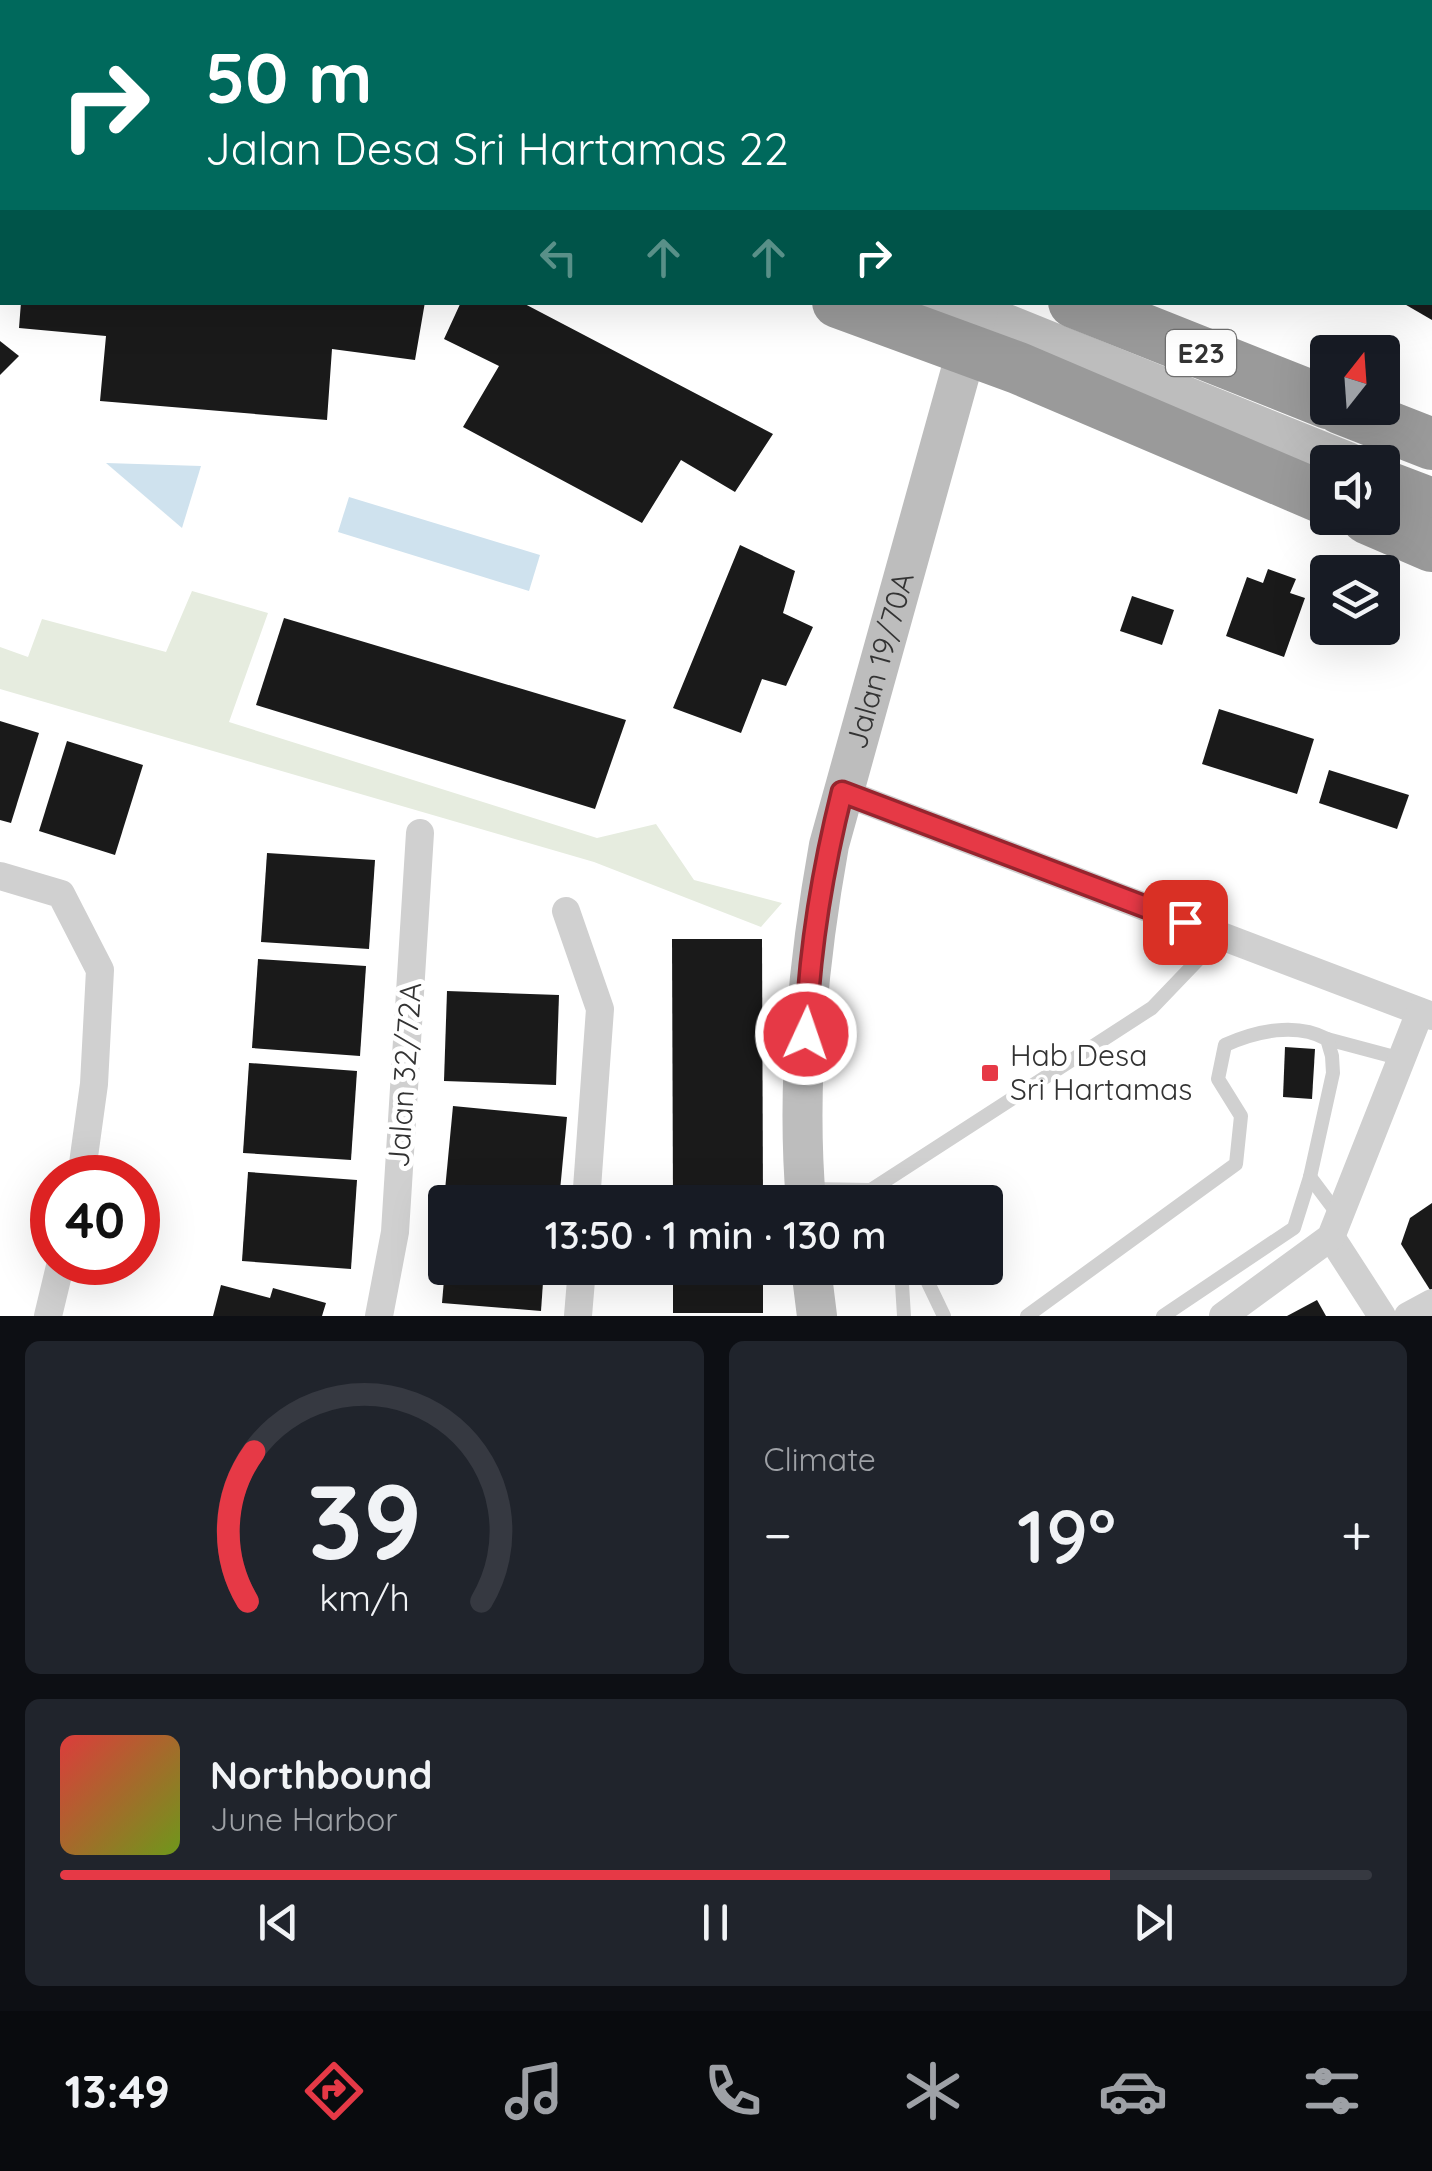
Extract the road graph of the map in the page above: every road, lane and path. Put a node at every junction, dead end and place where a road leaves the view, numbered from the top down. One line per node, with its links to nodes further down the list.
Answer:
1 (846, 305): 12 (highway, bridge)
2 (915, 305): 10 (highway)
3 (1047, 305): 13 (street)
4 (1082, 305): 6 (highway, E23)
5 (966, 306): 9 (street); 15 (street, Jalan 19/70A)
6 (1310, 396)
7 (1383, 425): 8 (highway)
8 (1432, 444)
9 (1310, 446)
10 (1310, 457)
11 (1400, 485): 13 (street)
12 (1310, 492)
13 (1424, 497): 14 (highway)
14 (1400, 506)
15 (847, 774): 19 (street); 26 (street, Jalan 19/70A)
16 (420, 832): 37 (street, Jalan 32/72A)
17 (0, 876): 23 (street)
18 (566, 911): 25 (street)
19 (1221, 936): 20 (street); 27 (lane)
20 (1426, 1014): 22 (street)
21 (1326, 1039): 22 (lane); 24 (lane); 42 (lane)
22 (1402, 1059): 28 (street)
23 (84, 1155)
24 (1310, 1178): 28 (lane); 43 (lane)
25 (587, 1185)
26 (805, 1185)
27 (879, 1185)
28 (1335, 1227): 35 (street); 44 (street)
29 (55, 1285): 36 (street)
30 (581, 1285): 38 (street)
31 (813, 1285): 39 (street)
32 (901, 1285): 40 (lane)
33 (929, 1285): 41 (lane)
34 (1432, 1303): 35 (street)
35 (1390, 1315)
36 (48, 1316)
37 (379, 1316)
38 (578, 1316)
39 (817, 1316)
40 (904, 1316)
41 (944, 1316)
42 (1027, 1316)
43 (1163, 1316)
44 (1223, 1316)

